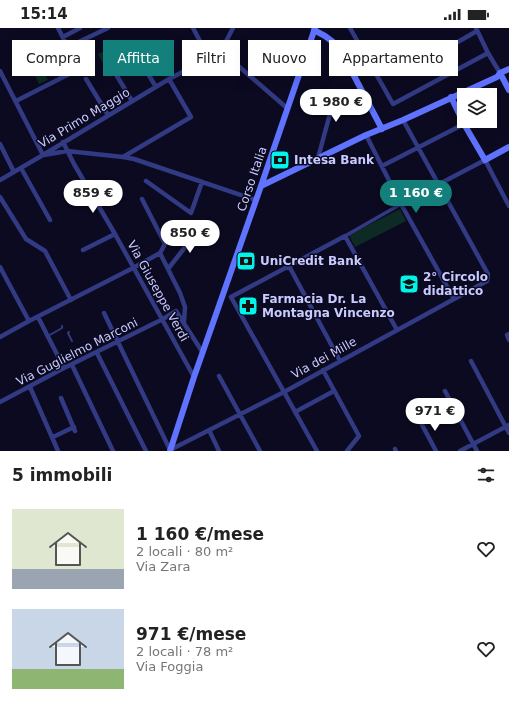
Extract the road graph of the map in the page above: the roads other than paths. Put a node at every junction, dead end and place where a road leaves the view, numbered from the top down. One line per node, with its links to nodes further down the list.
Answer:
1 (58, 28): 9 (street)
2 (80, 28): 9 (street)
3 (108, 28): 11 (street)
4 (193, 28): 12 (street)
5 (233, 28): 13 (street)
6 (350, 28): 14 (street)
7 (314, 29): 32 (main road); 36 (main road, Corso Italia)
8 (476, 30): 15 (street); 16 (street)
9 (63, 36): 10 (street)
10 (65, 40)
11 (83, 40)
12 (199, 40)
13 (227, 40)
14 (357, 40)
15 (458, 41)
16 (488, 53): 19 (street); 22 (street)
17 (240, 67): 36 (street)
18 (509, 68): 22 (main road)
19 (458, 69)
20 (0, 71): 34 (street)
21 (182, 72): 29 (street, Via Primo Maggio)
22 (500, 73): 31 (main road); 33 (main road)
23 (65, 76): 34 (street)
24 (117, 76): 35 (street)
25 (149, 76): 30 (street)
26 (378, 76): 27 (street)
27 (445, 76)
28 (86, 79): 38 (street)
29 (169, 79): 30 (street, Via Primo Maggio); 50 (street)
30 (156, 87): 35 (street, Via Primo Maggio)
31 (508, 87)
32 (364, 95): 40 (main road); 51 (street)
33 (452, 97): 37 (main road); 39 (main road)
34 (16, 101): 49 (street)
35 (132, 101): 38 (street, Via Primo Maggio)
36 (287, 108): 60 (main road, Corso Italia)
37 (457, 108)
38 (108, 116): 44 (street, Via Primo Maggio)
39 (403, 120): 40 (main road); 46 (street)
40 (382, 128): 43 (main road)
41 (457, 128): 46 (street)
42 (466, 128): 52 (main road)
43 (366, 135): 51 (main road); 53 (street)
44 (63, 142): 48 (street, Via Giuseppe Verdi); 49 (street, Via Primo Maggio)
45 (0, 144): 55 (street)
46 (418, 147): 53 (street); 59 (street)
47 (509, 147): 52 (main road)
48 (67, 152): 49 (street); 50 (street); 68 (street, Via Giuseppe Verdi)
49 (43, 156): 54 (street, Via Primo Maggio)
50 (123, 157): 58 (street)
51 (318, 158): 60 (main road)
52 (485, 160): 59 (street); 65 (street)
53 (382, 166): 64 (street)
54 (21, 168): 55 (street, Via Primo Maggio); 66 (street)
55 (14, 172): 56 (street, Via Primo Maggio)
56 (0, 180)
57 (146, 181): 58 (street)
58 (202, 182): 63 (street)
59 (439, 184): 64 (street); 78 (street, Via dei Mille)
60 (261, 186): 63 (main road, Corso Italia)
61 (0, 196): 79 (street)
62 (142, 199): 71 (street)
63 (256, 200): 76 (main road, Corso Italia)
64 (401, 204): 69 (street); 78 (street)
65 (509, 206)
66 (50, 220)
67 (200, 228): 75 (street)
68 (115, 234): 70 (street); 74 (street, Via Giuseppe Verdi)
69 (345, 236): 72 (street); 86 (street)
70 (83, 250)
71 (160, 253): 74 (street); 75 (street)
72 (289, 266): 77 (street); 94 (street)
73 (0, 267): 83 (street)
74 (133, 268): 79 (street); 82 (street, Via Giuseppe Verdi)
75 (168, 269): 84 (street)
76 (223, 296): 77 (street); 93 (main road, Corso Italia)
77 (231, 297): 104 (street)
78 (454, 299): 86 (street, Via dei Mille)
79 (70, 300): 81 (street)
80 (104, 313): 91 (street)
81 (38, 316): 83 (street); 88 (street)
82 (163, 319): 84 (street, Via Guglielmo Marconi); 91 (street, Via Guglielmo Marconi); 100 (street, Via Giuseppe Verdi)
83 (29, 321): 89 (street)
84 (184, 322): 93 (street)
85 (62, 326): 88 (lane)
86 (397, 330): 94 (street, Via dei Mille)
87 (69, 332): 90 (lane)
88 (48, 336): 97 (street)
89 (0, 337)
90 (72, 341)
91 (118, 342): 92 (street, Via Guglielmo Marconi); 115 (street)
92 (97, 352): 96 (street, Via Guglielmo Marconi); 118 (street)
93 (203, 353): 100 (main road, Corso Italia)
94 (340, 361): 98 (street, Via dei Mille)
95 (471, 361): 110 (street)
96 (72, 365): 97 (street, Via Guglielmo Marconi); 117 (street)
97 (64, 368): 101 (street, Via Guglielmo Marconi)
98 (323, 370): 102 (street); 104 (street, Via dei Mille)
99 (219, 376): 108 (street)
100 (194, 377): 115 (main road, Corso Italia)
101 (30, 387): 106 (street, Via Guglielmo Marconi); 113 (street)
102 (334, 391): 107 (street); 122 (street)
103 (445, 391): 114 (street)
104 (284, 392): 107 (street); 108 (street, Via dei Mille)
105 (61, 398): 113 (street)
106 (0, 402)
107 (296, 412): 121 (street)
108 (240, 414): 111 (street, Via dei Mille); 120 (street)
109 (420, 421): 123 (street)
110 (507, 426): 112 (street); 114 (street)
111 (209, 430): 115 (street, Via dei Mille); 119 (street)
112 (509, 433)
113 (53, 437): 116 (street)
114 (474, 444): 124 (street); 125 (street)
115 (170, 450)
116 (58, 451)
117 (113, 451)
118 (146, 451)
119 (219, 451)
120 (260, 451)
121 (317, 451)
122 (347, 451)
123 (436, 451)
124 (460, 451)
125 (477, 451)

